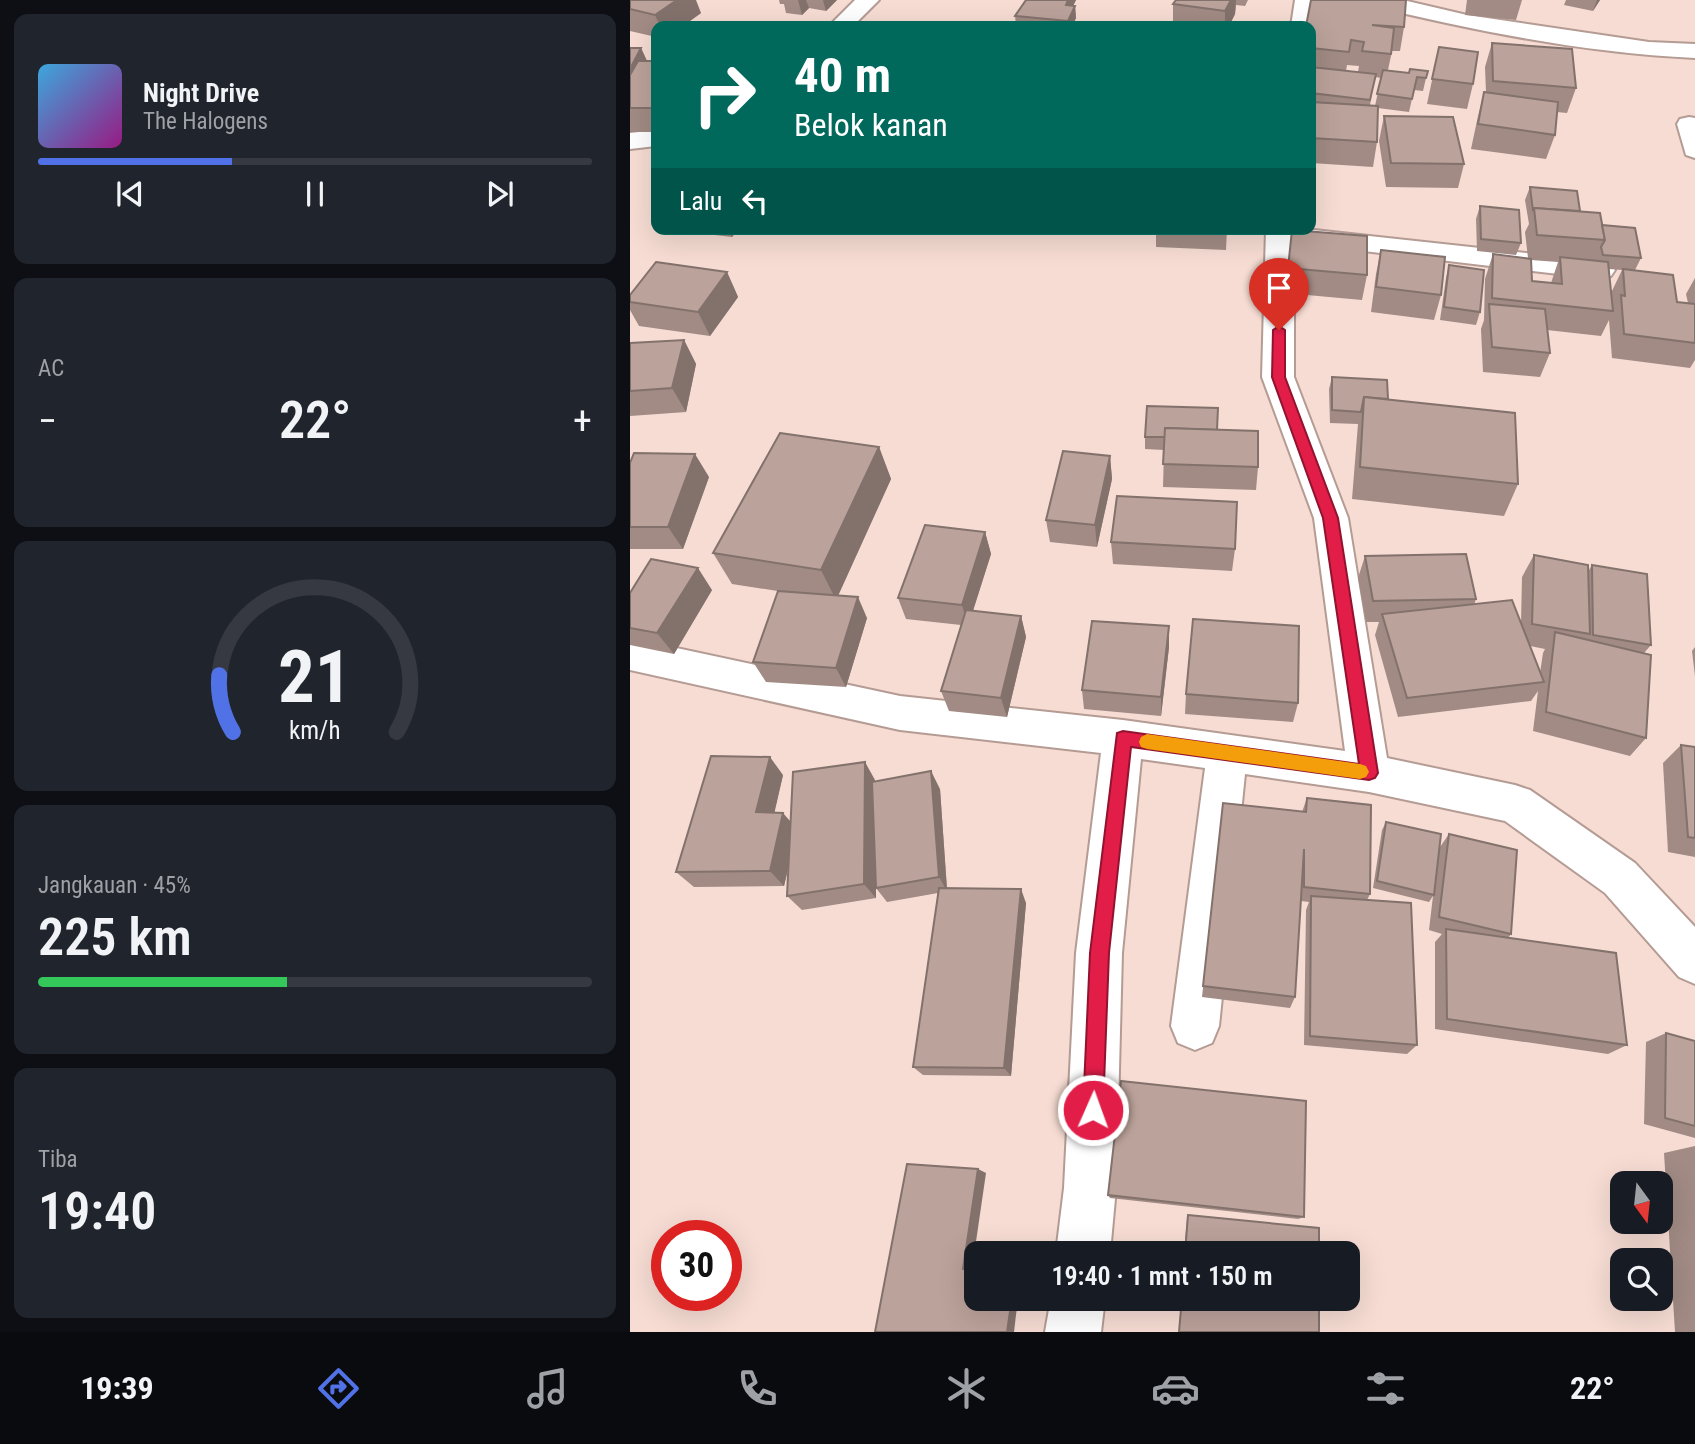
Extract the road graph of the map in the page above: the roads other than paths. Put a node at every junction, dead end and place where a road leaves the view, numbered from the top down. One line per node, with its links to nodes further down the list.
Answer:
1 (868, 0): 4 (street)
2 (1306, 0): 5 (street)
3 (1376, 0): 6 (street)
4 (845, 21)
5 (1303, 21)
6 (1695, 51)
7 (1689, 124): 10 (street)
8 (651, 139): 9 (street)
9 (630, 141)
10 (1695, 150)
11 (1280, 235): 17 (street)
12 (1305, 235): 13 (street)
13 (1601, 270)
14 (630, 654): 15 (street)
15 (1123, 738): 16 (street); 20 (street)
16 (1227, 754): 17 (street); 19 (street)
17 (1369, 773): 18 (street)
18 (1695, 961)
19 (1195, 1026)
20 (1084, 1241)
21 (1076, 1311): 22 (street)
22 (1073, 1332)

